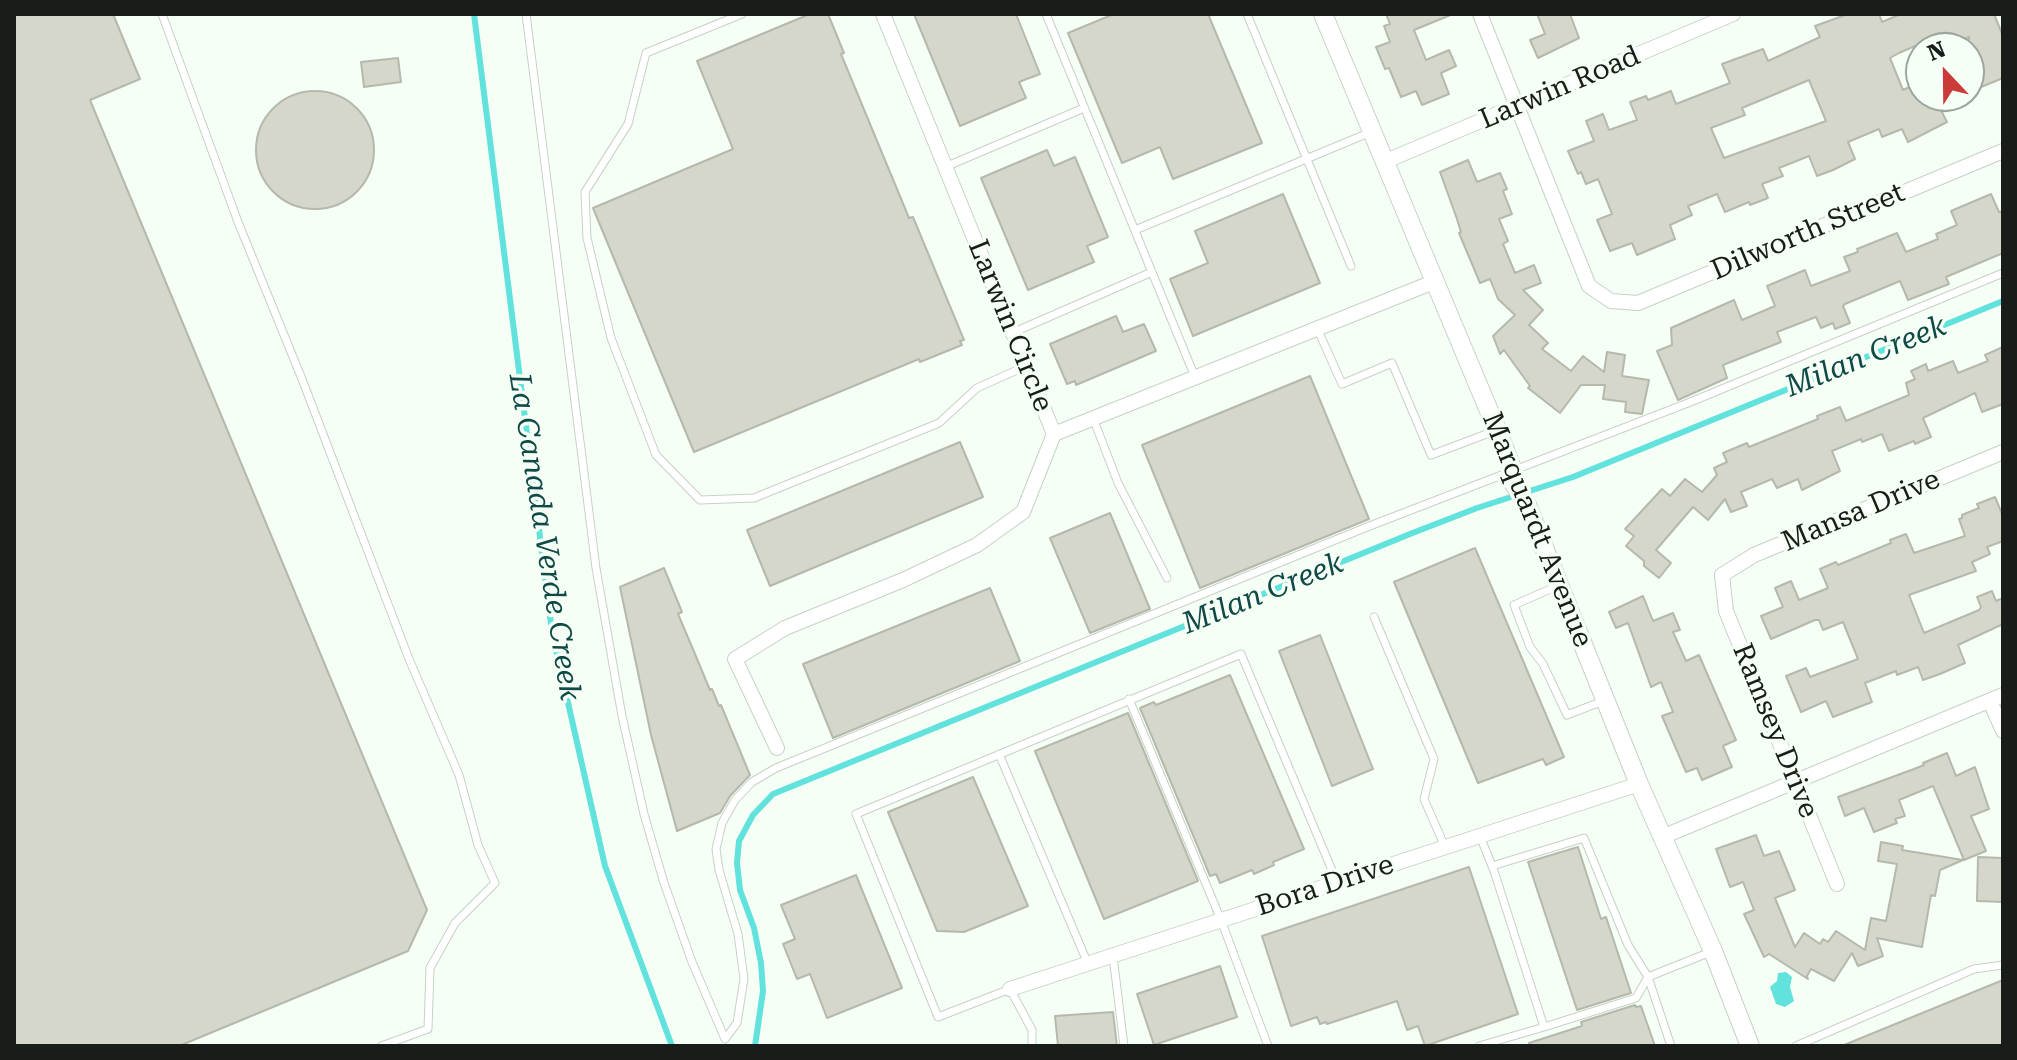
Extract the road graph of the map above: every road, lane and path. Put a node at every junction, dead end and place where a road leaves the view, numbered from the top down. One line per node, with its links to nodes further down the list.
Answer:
1 (162, 14): 57 (lane)
2 (526, 14): 30 (lane)
3 (742, 14): 24 (lane)
4 (883, 14): 16 (street, Larwin Circle)
5 (1046, 14): 11 (lane)
6 (1247, 14): 14 (lane)
7 (1323, 14): 12 (street, Marquardt Avenue)
8 (1480, 14): 10 (street)
9 (1725, 16): 10 (street, Larwin Road)
10 (1518, 107): 13 (street, Dilworth Street); 15 (street, Larwin Road)
11 (1084, 108): 16 (lane); 17 (lane)
12 (1373, 131): 14 (lane); 15 (street, Marquardt Avenue)
13 (2003, 151)
14 (1306, 159): 17 (lane); 18 (lane)
15 (1386, 161): 21 (street, Marquardt Avenue)
16 (945, 167): 23 (street, Larwin Circle)
17 (1135, 230): 19 (lane)
18 (1351, 266)
19 (1152, 272): 23 (lane); 25 (lane)
20 (2003, 273): 30 (lane)
21 (1436, 281): 22 (street, Larwin Circle); 27 (street, Marquardt Avenue)
22 (1317, 328): 25 (street, Larwin Circle); 27 (lane)
23 (1012, 333): 24 (street, Larwin Circle)
24 (1026, 366): 28 (street, Larwin Circle)
25 (1195, 377): 26 (street, Larwin Circle)
26 (1093, 418): 28 (street, Larwin Circle); 32 (lane)
27 (1497, 430): 30 (street, Marquardt Avenue)
28 (1054, 434): 39 (street)
29 (2003, 452): 31 (street, Mansa Drive)
30 (1514, 478): 33 (street, Marquardt Avenue)
31 (1722, 575): 41 (street, Ramsey Drive)
32 (1167, 578)
33 (1559, 585): 37 (street, Marquardt Avenue); 37 (lane)
34 (1374, 617): 45 (lane)
35 (1997, 698): 38 (street); 41 (street)
36 (1129, 699): 40 (lane); 47 (lane); 49 (lane)
37 (1605, 700): 42 (street, Marquardt Avenue)
38 (2003, 731)
39 (777, 748)
40 (999, 754): 52 (lane); 55 (lane)
41 (1796, 781): 44 (street); 48 (street, Ramsey Drive)
42 (1639, 784): 43 (street, Bora Drive); 44 (street, Marquardt Avenue)
43 (1480, 836): 45 (street, Bora Drive); 46 (lane)
44 (1662, 837): 50 (street, Marquardt Avenue)
45 (1445, 847): 47 (street, Bora Drive)
46 (1492, 866): 54 (lane); 56 (lane)
47 (1337, 883): 49 (street, Bora Drive)
48 (1837, 884)
49 (1221, 920): 51 (street, Bora Drive); 60 (lane)
50 (1713, 951): 54 (lane); 63 (street, Marquardt Avenue)
51 (1113, 956): 52 (street, Bora Drive); 59 (lane)
52 (1088, 964): 55 (street, Bora Drive)
53 (2003, 965): 64 (lane)
54 (1648, 977): 56 (lane); 62 (lane)
55 (1010, 989): 58 (lane)
56 (1544, 1027): 61 (lane)
57 (381, 1046)
58 (1032, 1046)
59 (1124, 1046)
60 (1268, 1046)
61 (1479, 1046)
62 (1671, 1046)
63 (1750, 1046)
64 (1796, 1046)

